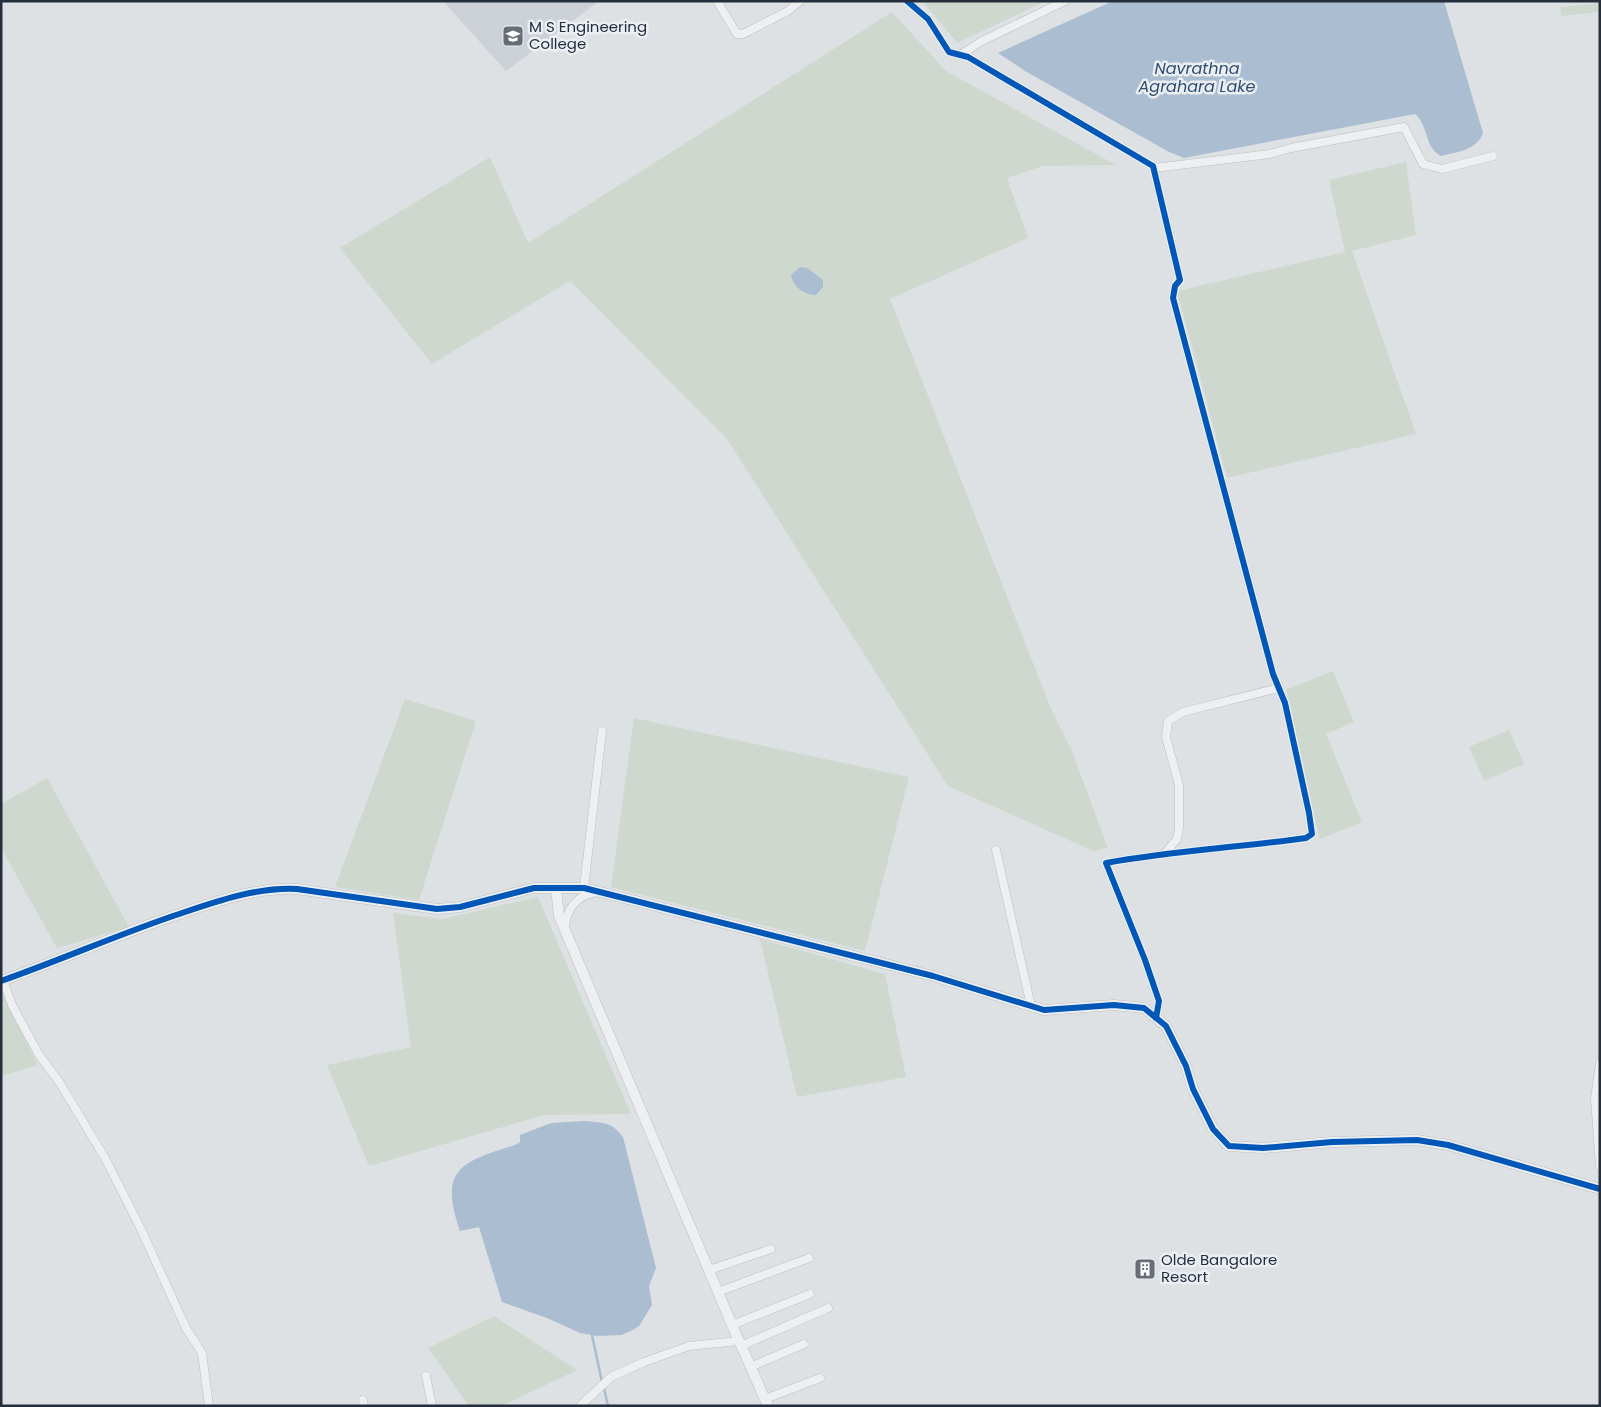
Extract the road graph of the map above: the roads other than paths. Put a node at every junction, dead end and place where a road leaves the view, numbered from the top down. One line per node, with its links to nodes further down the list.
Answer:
1 (800, 1): 4 (street)
2 (907, 1): 5 (street)
3 (1065, 1): 5 (street)
4 (719, 2)
5 (960, 55): 7 (street)
6 (1493, 156): 7 (street)
7 (1154, 168): 8 (street)
8 (1279, 688): 11 (street); 11 (street)
9 (602, 731): 12 (street)
10 (996, 850): 17 (street)
11 (1165, 853): 18 (street)
12 (584, 888): 13 (street); 14 (street)
13 (556, 889): 15 (street); 16 (street)
14 (602, 892): 15 (street); 17 (street)
15 (565, 928): 24 (street)
16 (2, 980): 35 (street)
17 (1031, 1006): 18 (street)
18 (1156, 1018): 21 (street)
19 (1600, 1064): 20 (street)
20 (1600, 1167)
21 (1600, 1189)
22 (771, 1249): 24 (street)
23 (809, 1258): 25 (street)
24 (709, 1270): 25 (street)
25 (718, 1292): 28 (street)
26 (810, 1294): 28 (street)
27 (828, 1308): 29 (street)
28 (732, 1325): 29 (street)
29 (740, 1343): 31 (street); 37 (street)
30 (804, 1344): 31 (street)
31 (750, 1366): 34 (street)
32 (426, 1376): 36 (street)
33 (820, 1378): 34 (street)
34 (766, 1402)
35 (209, 1406)
36 (432, 1406)
37 (580, 1406)

